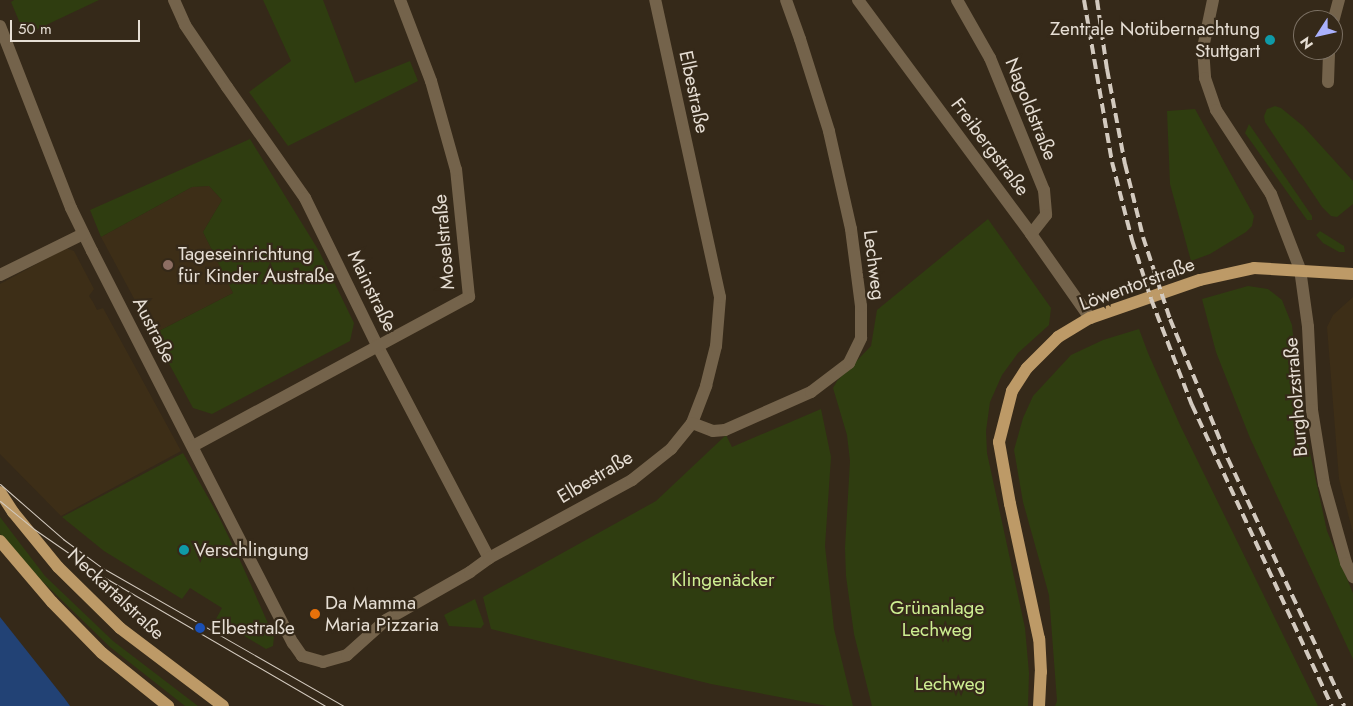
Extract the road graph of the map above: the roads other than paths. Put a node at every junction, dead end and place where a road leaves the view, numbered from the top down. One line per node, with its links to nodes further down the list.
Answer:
1 (174, 0): 17 (street, Mainstraße)
2 (400, 0): 17 (street, Moselstraße)
3 (655, 0): 18 (street, Elbestraße)
4 (786, 0): 18 (street, Lechweg)
5 (858, 0): 12 (street, Freibergstraße)
6 (957, 0): 12 (street, Nagoldstraße)
7 (1214, 0): 13 (street, Burgholzstraße)
8 (0, 26): 11 (street, Austraße)
9 (1329, 60): 10 (street)
10 (1328, 82)
11 (83, 234): 15 (street); 19 (street, Austraße)
12 (1031, 234): 16 (street, Freibergstraße)
13 (1300, 269): 14 (main road, Löwentorstraße); 16 (main road, Löwentorstraße); 23 (street, Burgholzstraße)
14 (1353, 274)
15 (0, 275)
16 (1090, 318): 27 (main road, Löwentorstraße)
17 (377, 345): 19 (street, Moselstraße); 22 (street, Mainstraße)
18 (692, 423): 22 (street, Elbestraße)
19 (193, 446): 24 (street, Austraße)
20 (0, 492): 26 (main road, Neckartalstraße)
21 (0, 541): 25 (main road)
22 (488, 558): 24 (street, Elbestraße)
23 (1353, 577)
24 (293, 643)
25 (168, 706)
26 (223, 706)
27 (1038, 706)

